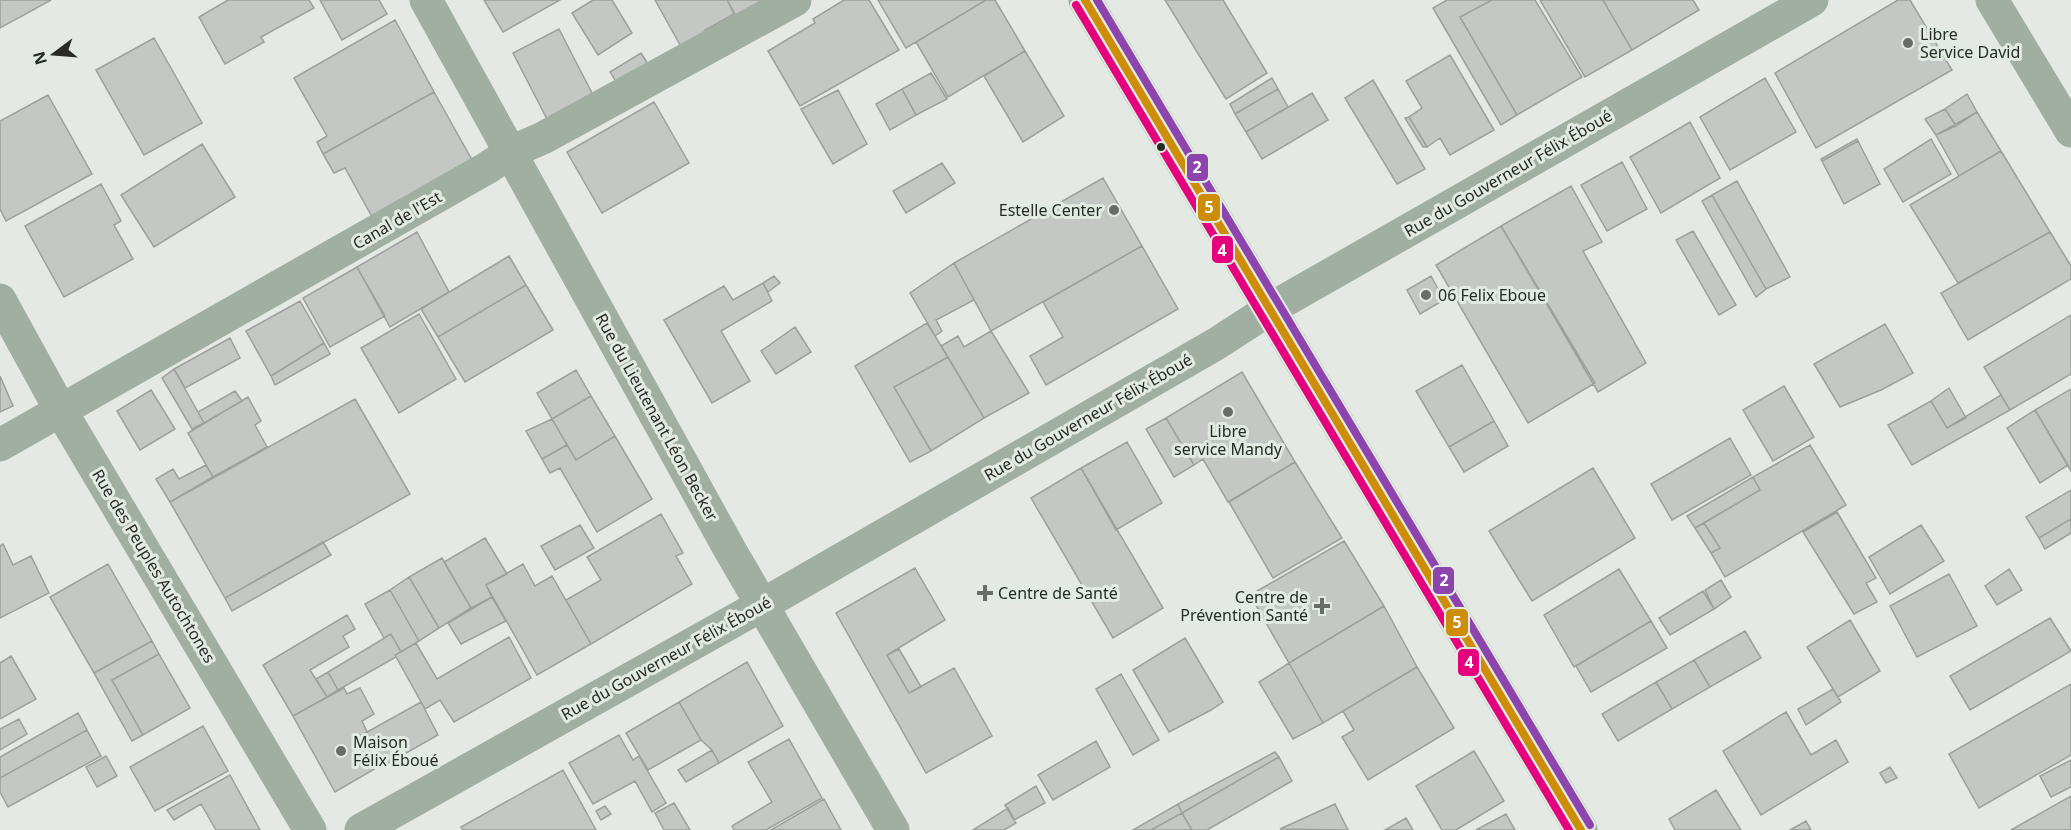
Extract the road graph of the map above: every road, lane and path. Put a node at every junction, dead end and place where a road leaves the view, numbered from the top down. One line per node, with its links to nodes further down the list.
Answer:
1 (426, 0): 7 (street, Rue du Lieutenant Léon Becker)
2 (795, 0): 7 (street, Canal de l'Est)
3 (1085, 0): 9 (street)
4 (1812, 0): 9 (street, Rue du Gouverneur Félix Éboué)
5 (1992, 0): 6 (street)
6 (2071, 131)
7 (511, 152): 10 (street, Canal de l'Est); 12 (street, Rue du Lieutenant Léon Becker)
8 (0, 300): 10 (street, Rue des Peuples Autochtones)
9 (1270, 309): 12 (street, Rue du Gouverneur Félix Éboué); 16 (street)
10 (61, 411): 11 (street, Canal de l'Est); 13 (street, Rue des Peuples Autochtones)
11 (0, 445)
12 (762, 605): 14 (street, Rue du Gouverneur Félix Éboué); 15 (street, Rue du Lieutenant Léon Becker)
13 (310, 830)
14 (361, 830)
15 (893, 830)
16 (1581, 830)

